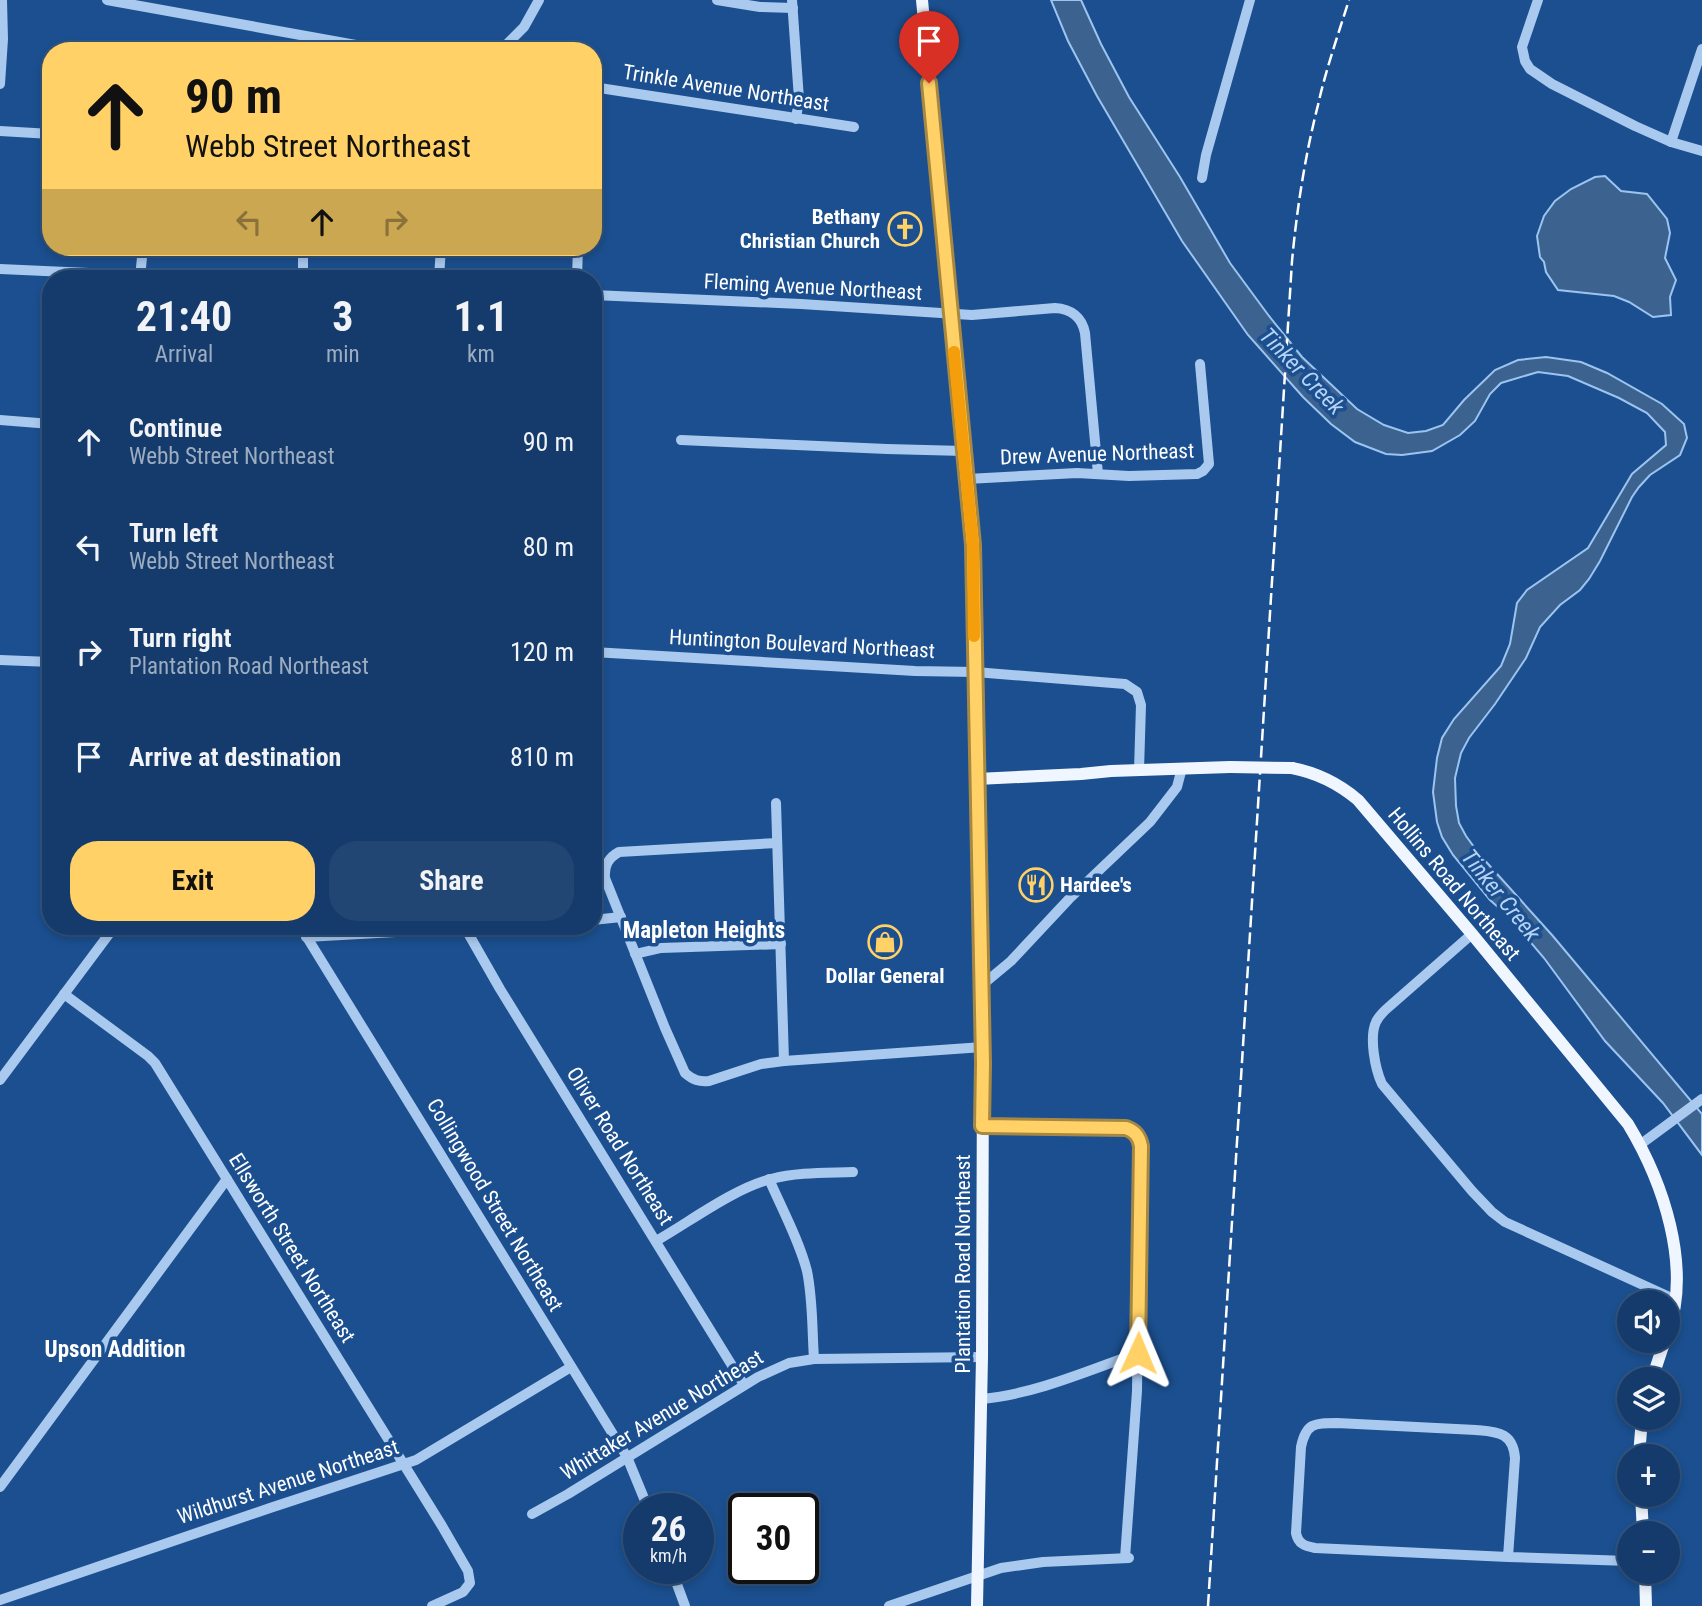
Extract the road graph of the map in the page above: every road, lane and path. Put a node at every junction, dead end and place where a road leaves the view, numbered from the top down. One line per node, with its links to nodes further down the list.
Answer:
1 (2, 0): 12 (street)
2 (107, 0): 9 (street)
3 (539, 0): 10 (street)
4 (717, 0): 8 (street)
5 (922, 0): 24 (main road, Plantation Road Northeast)
6 (1250, 0): 20 (street)
7 (1538, 0): 18 (street)
8 (792, 4): 14 (street)
9 (339, 42)
10 (509, 42)
11 (1702, 49): 18 (street)
12 (0, 84)
13 (602, 88): 14 (street, Trinkle Avenue Northeast)
14 (796, 119): 15 (street, Trinkle Avenue Northeast)
15 (854, 127)
16 (0, 131): 17 (street)
17 (42, 133)
18 (1671, 142): 19 (street)
19 (1702, 151)
20 (1202, 178)
21 (0, 269): 22 (street)
22 (42, 271)
23 (602, 295): 24 (street, Fleming Avenue Northeast)
24 (951, 314): 29 (main road, Plantation Road Northeast); 30 (street, Fleming Avenue Northeast)
25 (1200, 363): 30 (street, Drew Avenue Northeast)
26 (0, 420): 27 (street)
27 (42, 423)
28 (681, 440): 29 (street)
29 (964, 451): 31 (main road, Plantation Road Northeast)
30 (1098, 474): 31 (street, Drew Avenue Northeast)
31 (967, 479): 35 (main road, Plantation Road Northeast)
32 (602, 653): 35 (street, Huntington Boulevard Northeast)
33 (0, 660): 34 (street)
34 (42, 662)
35 (975, 672): 37 (street, Huntington Boulevard Northeast); 38 (main road, Plantation Road Northeast)
36 (1182, 768): 37 (main road, Hollins Road Northeast); 43 (main road, Hollins Road Northeast, bridge); 50 (street)
37 (1139, 770): 38 (main road, Hollins Road Northeast)
38 (977, 779): 50 (main road, Plantation Road Northeast)
39 (776, 803): 40 (street)
40 (777, 843): 41 (street); 48 (street)
41 (621, 918): 42 (street); 49 (street)
42 (602, 919)
43 (1472, 934): 57 (main road, Hollins Road Northeast); 62 (street)
44 (108, 935): 51 (street)
45 (324, 935): 47 (street)
46 (470, 935): 61 (street, Oliver Road Northeast)
47 (306, 936): 67 (street, Collingwood Street Northeast)
48 (781, 944): 49 (street); 53 (street)
49 (635, 954): 53 (street)
50 (981, 986): 52 (main road, Plantation Road Northeast)
51 (64, 994): 54 (street); 59 (street, Ellsworth Street Northeast)
52 (983, 1048): 53 (street); 56 (main road, Plantation Road Northeast)
53 (785, 1061)
54 (0, 1080)
55 (1701, 1100): 57 (street)
56 (982, 1126): 64 (street); 65 (main road, Plantation Road Northeast)
57 (1640, 1144): 63 (main road, Hollins Road Northeast)
58 (853, 1172): 60 (street)
59 (227, 1179): 71 (street, Ellsworth Street Northeast); 72 (street)
60 (769, 1179): 61 (street); 66 (street)
61 (656, 1241): 68 (street, Oliver Road Northeast)
62 (1654, 1290)
63 (1676, 1290)
64 (1138, 1353): 69 (street); 77 (street)
65 (982, 1357): 66 (street, Whittaker Avenue Northeast); 69 (main road, Plantation Road Northeast)
66 (814, 1359): 68 (street, Whittaker Avenue Northeast)
67 (571, 1367): 70 (street, Collingwood Street Northeast); 71 (street, Wildhurst Avenue Northeast)
68 (744, 1385): 70 (street, Whittaker Avenue Northeast)
69 (982, 1399): 77 (main road, Plantation Road Northeast)
70 (627, 1457): 73 (street, Collingwood Street Northeast); 74 (street, Whittaker Avenue Northeast)
71 (403, 1465): 80 (street, Wildhurst Avenue Northeast); 81 (street, Ellsworth Street Northeast)
72 (0, 1487)
73 (642, 1493)
74 (532, 1514)
75 (1508, 1557): 75 (street); 76 (street)
76 (1617, 1561)
77 (978, 1575): 83 (street); 84 (main road, Plantation Road Northeast)
78 (677, 1584): 82 (street)
79 (1645, 1584): 85 (main road)
80 (0, 1600)
81 (432, 1606)
82 (685, 1606)
83 (889, 1606)
84 (977, 1606)
85 (1646, 1606)

